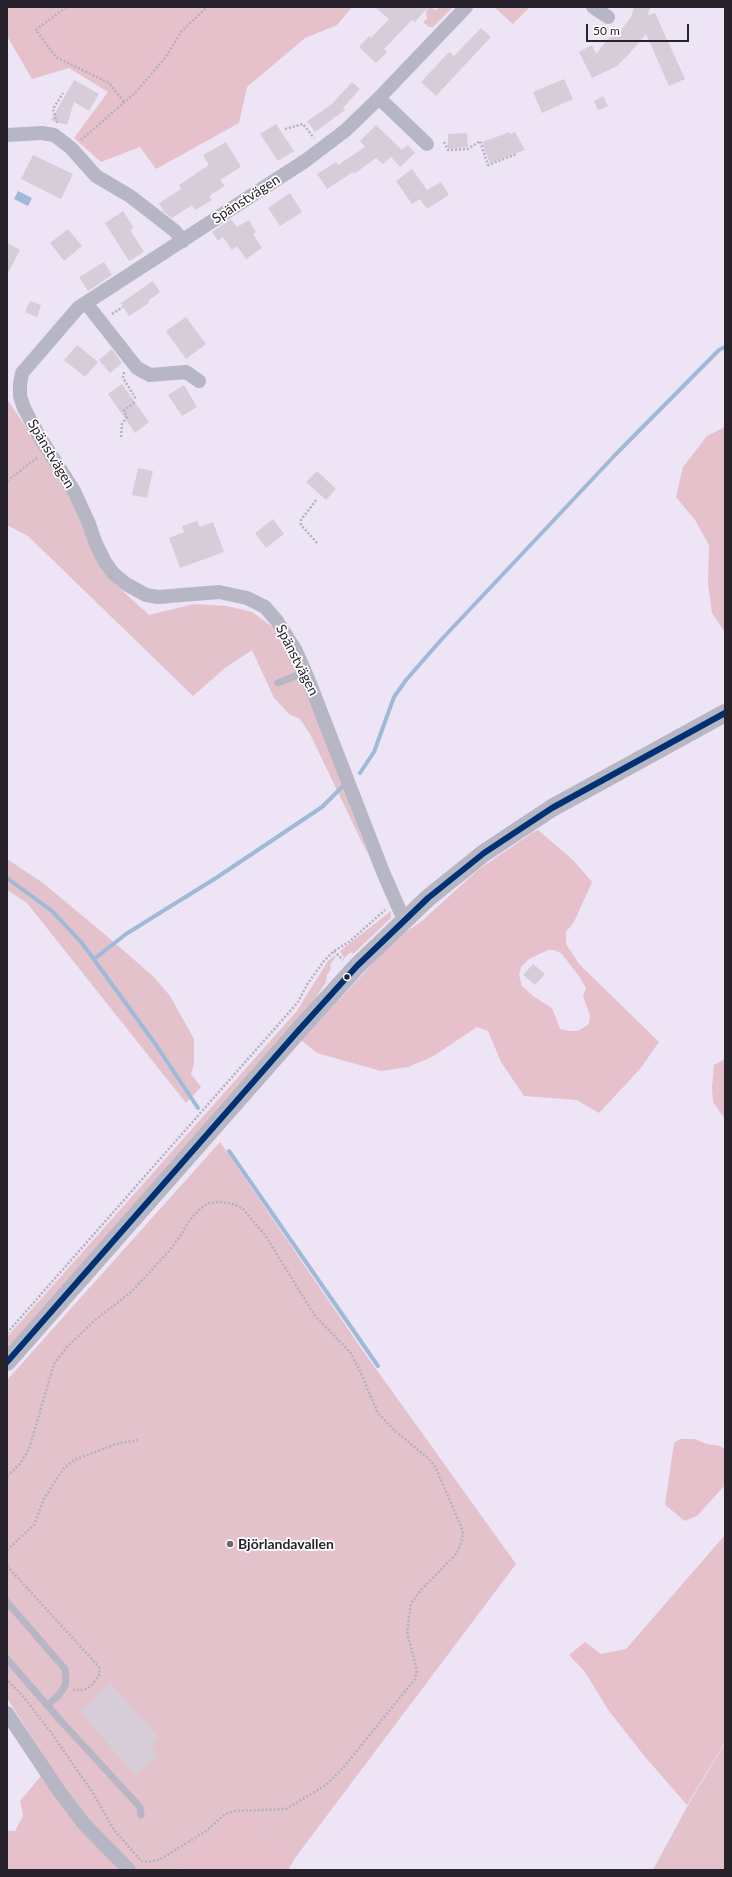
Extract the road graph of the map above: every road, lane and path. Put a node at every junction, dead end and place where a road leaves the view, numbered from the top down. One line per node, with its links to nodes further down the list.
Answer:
1 (66, 7): 8 (path)
2 (207, 7): 8 (path)
3 (466, 7): 7 (street, Spänstvägen)
4 (593, 7): 5 (street)
5 (608, 17)
6 (63, 93): 12 (path)
7 (379, 98): 14 (street); 17 (street, Spänstvägen)
8 (124, 102): 15 (path)
9 (285, 129): 11 (path)
10 (7, 135): 12 (street)
11 (319, 135)
12 (58, 138): 15 (street)
13 (444, 142): 16 (path)
14 (427, 144)
15 (72, 148): 17 (street)
16 (517, 154)
17 (183, 241): 18 (street, Spänstvägen)
18 (86, 303): 19 (street); 20 (street, Spänstvägen)
19 (199, 381)
20 (13, 382): 23 (street, Spänstvägen)
21 (136, 401): 22 (path)
22 (121, 437)
23 (47, 449): 24 (path); 27 (street, Spänstvägen)
24 (7, 482)
25 (317, 499): 26 (path)
26 (317, 543)
27 (305, 672): 28 (lane); 30 (street, Spänstvägen)
28 (278, 683)
29 (725, 713): 31 (street)
30 (396, 900): 31 (street, Spänstvägen); 32 (path)
31 (406, 918): 35 (street)
32 (334, 951): 33 (path); 34 (path)
33 (344, 961)
34 (7, 1333)
35 (7, 1362)
36 (138, 1440): 38 (path)
37 (7, 1476): 42 (path)
38 (7, 1550)
39 (7, 1566): 43 (path)
40 (7, 1602): 43 (lane)
41 (7, 1659): 44 (lane)
42 (7, 1680)
43 (65, 1686): 44 (lane)
44 (47, 1705): 46 (lane)
45 (7, 1713): 47 (street)
46 (141, 1814)
47 (129, 1870)

